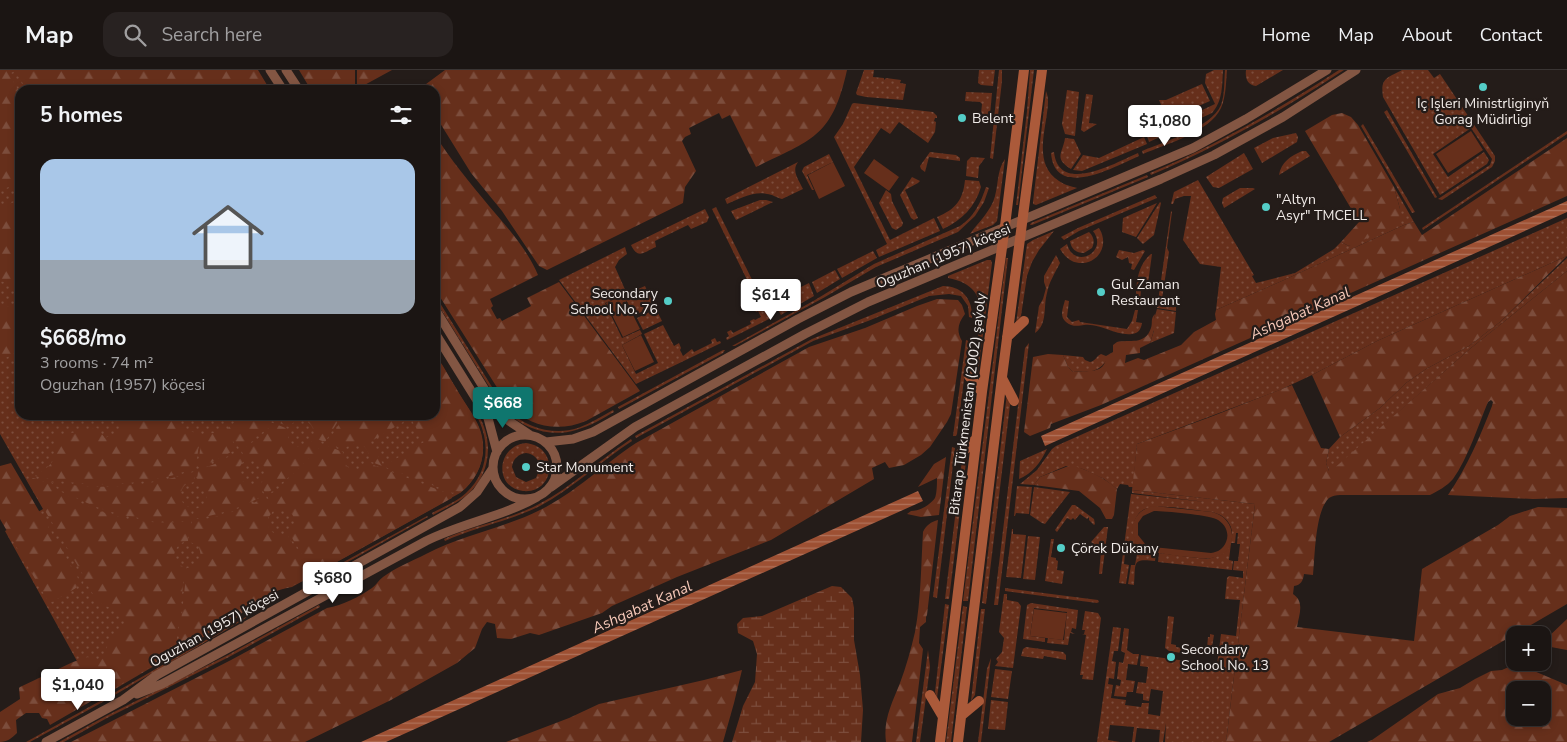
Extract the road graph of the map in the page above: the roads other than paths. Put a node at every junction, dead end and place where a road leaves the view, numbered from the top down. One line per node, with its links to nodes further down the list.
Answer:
1 (270, 70): 7 (main road)
2 (286, 70): 8 (main road)
3 (1024, 70): 10 (main road, Bitarap Türkmenistan (2002) şaýoly)
4 (1042, 70): 9 (main road)
5 (1327, 70): 9 (main road, Oguzhan (1957) köçesi)
6 (1356, 70): 11 (main road, Oguzhan (1957) köçesi)
7 (279, 85)
8 (296, 85)
9 (1023, 220): 10 (main road, Oguzhan (1957) köçesi); 11 (main road)
10 (1005, 226): 12 (main road, Bitarap Türkmenistan (2002) şaýoly); 23 (main road, Oguzhan (1957) köçesi)
11 (1020, 238): 12 (main road, Oguzhan (1957) köçesi); 15 (main road)
12 (1002, 246): 19 (main road, Bitarap Türkmenistan (2002) şaýoly); 27 (main road, Oguzhan (1957) köçesi)
13 (440, 317): 21 (main road, Oguzhan (1957) köçesi)
14 (1024, 321): 15 (main road)
15 (1007, 336): 18 (main road)
16 (440, 341): 24 (main road)
17 (969, 376): 19 (main road)
18 (1002, 377): 20 (main road); 32 (main road)
19 (982, 392): 22 (main road, Bitarap Türkmenistan (2002) şaýoly)
20 (1014, 402)
21 (530, 435): 23 (main road, Oguzhan (1957) köçesi); 24 (main road)
22 (976, 439): 25 (main road); 33 (main road, Bitarap Türkmenistan (2002) şaýoly)
23 (546, 442): 27 (main road)
24 (497, 452): 26 (main road, Oguzhan (1957) köçesi)
25 (958, 456)
26 (493, 468): 28 (main road); 30 (main road, Oguzhan (1957) köçesi)
27 (550, 487): 28 (main road, Oguzhan (1957) köçesi)
28 (537, 497): 30 (main road, Oguzhan (1957) köçesi)
29 (930, 695): 33 (main road)
30 (122, 700): 34 (main road, Oguzhan (1957) köçesi)
31 (979, 701): 32 (main road)
32 (961, 716): 36 (main road)
33 (943, 717): 35 (main road, Bitarap Türkmenistan (2002) şaýoly)
34 (46, 742)
35 (940, 742)
36 (958, 742)

